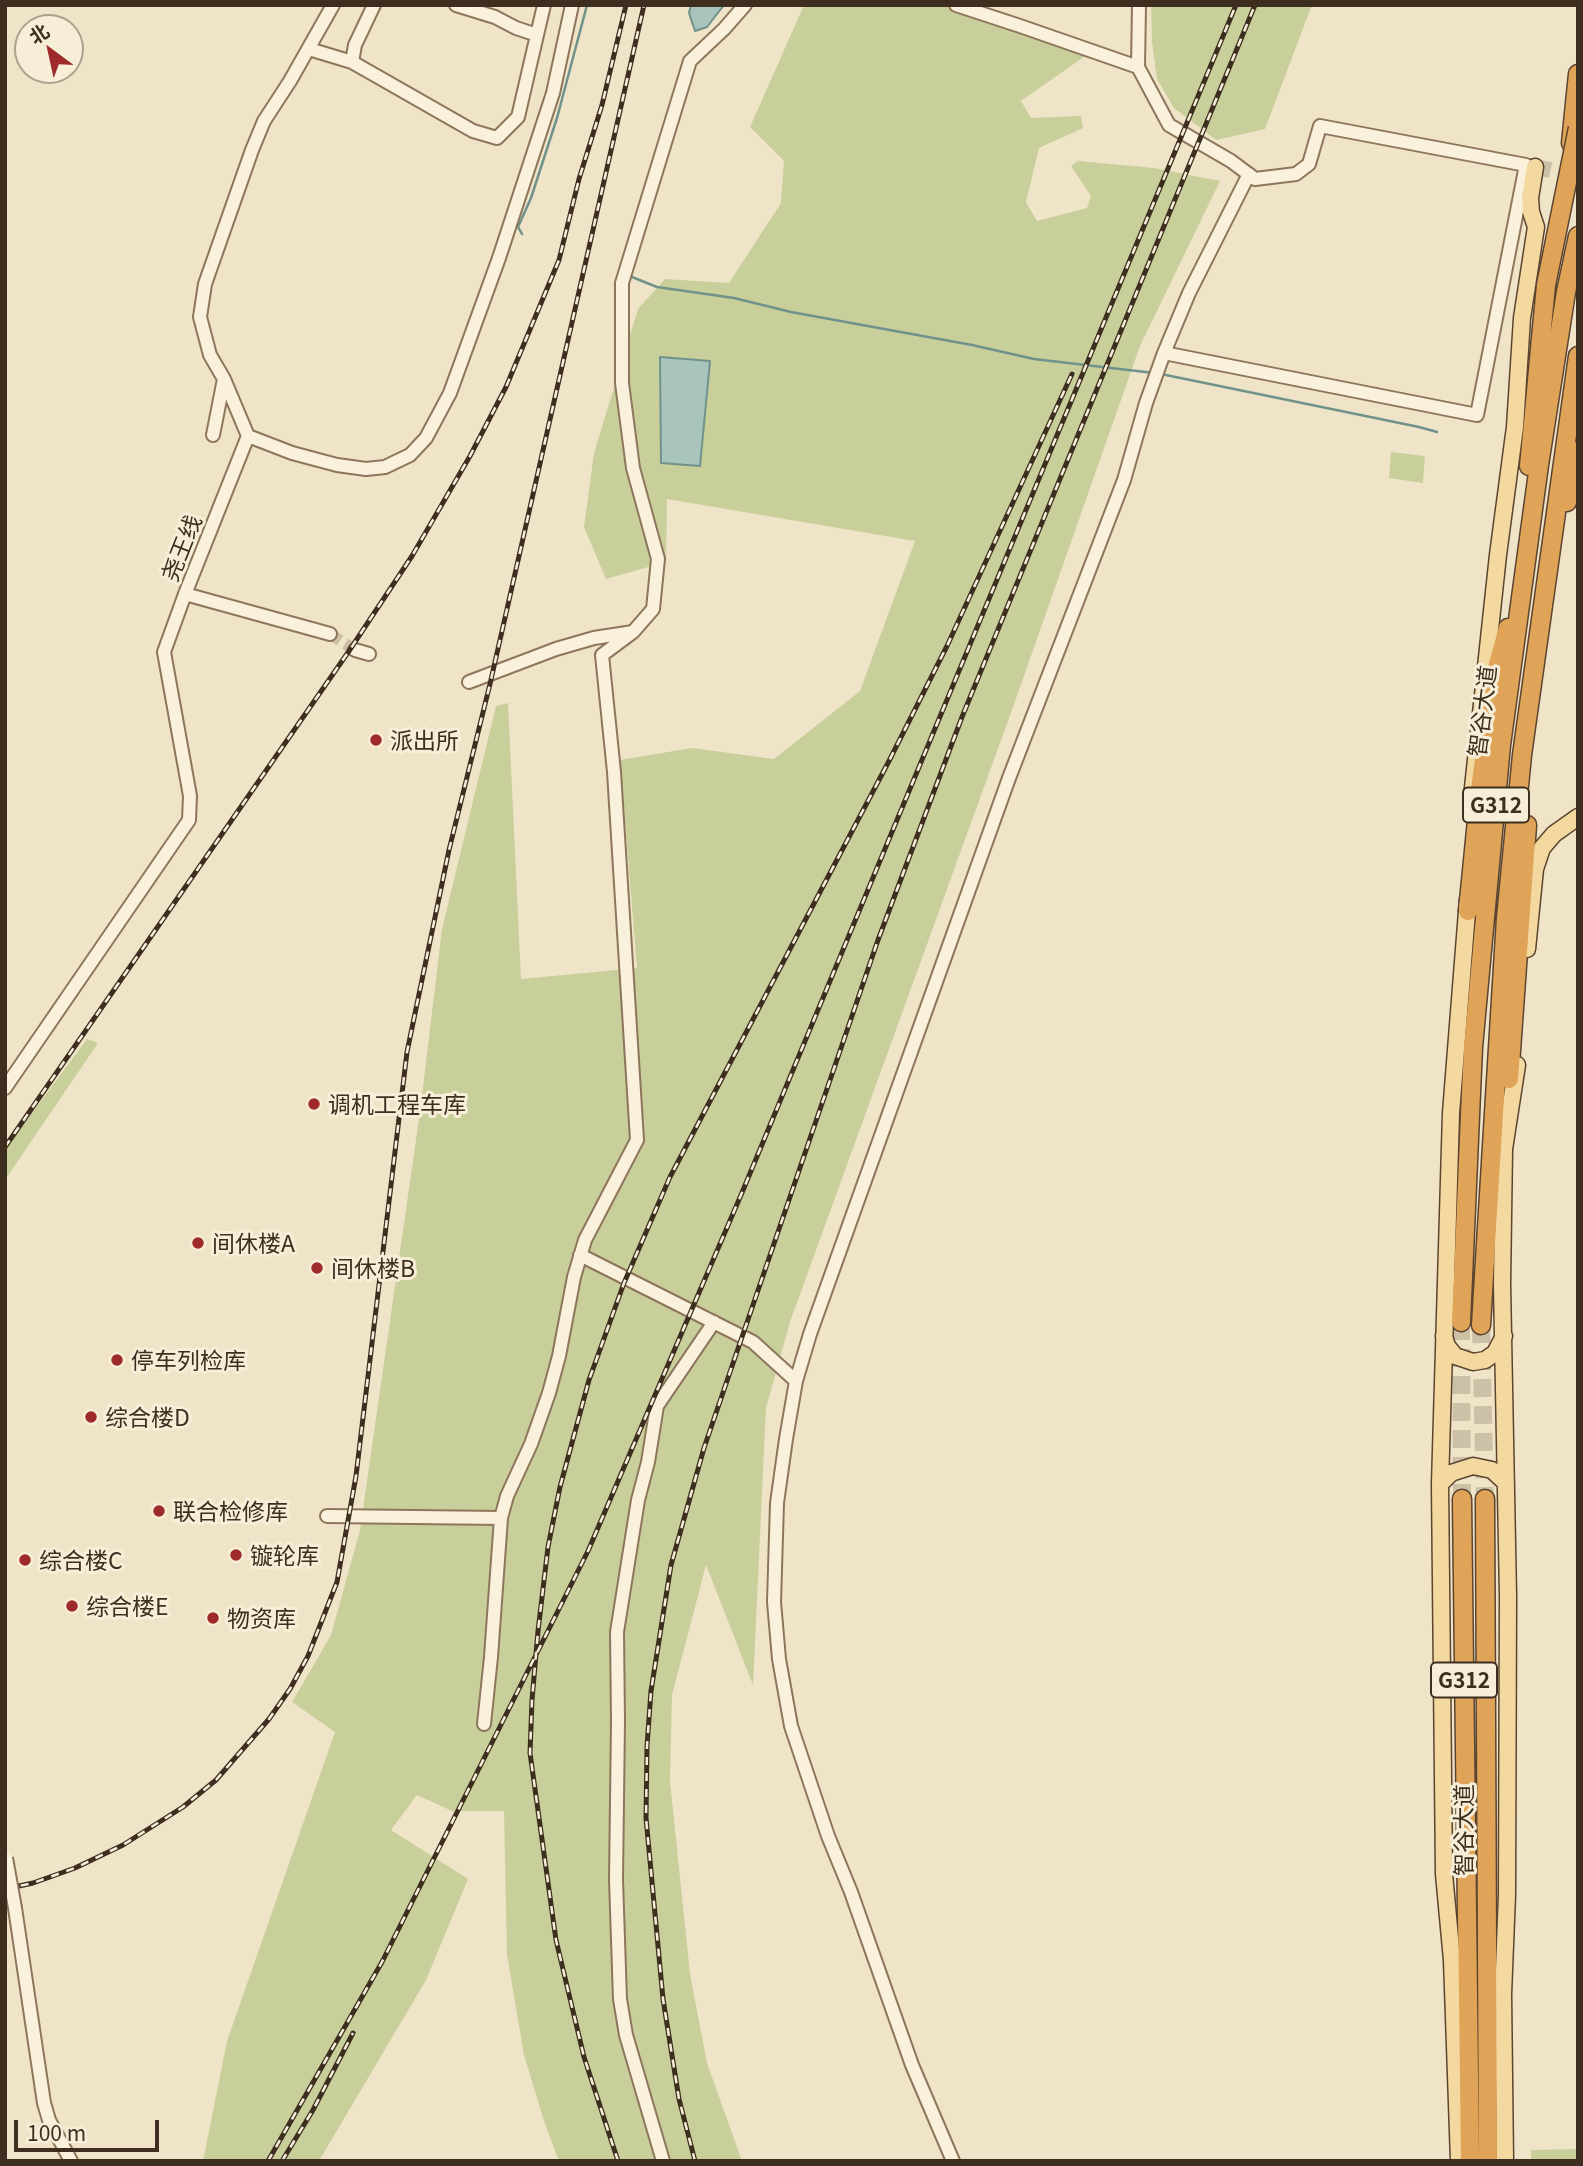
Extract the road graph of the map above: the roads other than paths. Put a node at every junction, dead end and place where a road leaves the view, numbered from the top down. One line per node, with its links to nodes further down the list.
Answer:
1 (333, 5): 10 (street)
2 (374, 5): 11 (street)
3 (456, 5): 9 (street)
4 (544, 5): 9 (street)
5 (572, 5): 23 (street)
6 (745, 5): 28 (street)
7 (956, 5): 12 (street)
8 (1139, 5): 12 (street)
9 (537, 35): 11 (street)
10 (309, 49): 11 (street); 21 (street)
11 (352, 62)
12 (1138, 67): 17 (street)
13 (1578, 74): 15 (highway, bridge)
14 (1578, 128): 15 (highway, bridge)
15 (1569, 163): 25 (highway, bridge)
16 (1530, 166): 17 (street); 19 (street); 34 (main road)
17 (1249, 174): 19 (street)
18 (1578, 236): 25 (highway, 智谷大道 / G312)
19 (1164, 353): 43 (street)
20 (1578, 356): 27 (highway, 智谷大道 / G312)
21 (225, 379): 22 (street); 23 (street)
22 (214, 435)
23 (248, 436): 26 (street, 尧王线)
24 (1578, 451): 27 (highway)
25 (1526, 564): 34 (highway); 39 (highway, 智谷大道 / G312)
26 (185, 594): 29 (street); 35 (street, 尧王线)
27 (1540, 625): 36 (highway); 40 (highway, 智谷大道 / G312)
28 (633, 632): 32 (street); 37 (street)
29 (330, 634)
30 (355, 650): 31 (street)
31 (369, 654)
32 (468, 682)
33 (1578, 817): 36 (main road)
34 (1468, 911): 42 (main road)
35 (5, 1088)
36 (1504, 1149): 41 (main road)
37 (580, 1255): 38 (street); 49 (street)
38 (715, 1322): 43 (street); 53 (street)
39 (1461, 1322)
40 (1481, 1325)
41 (1503, 1325): 42 (main road); 44 (main road)
42 (1443, 1334): 45 (main road)
43 (796, 1381): 54 (street)
44 (1506, 1483): 45 (main road); 58 (main road)
45 (1440, 1484): 55 (main road)
46 (1462, 1499): 56 (highway, 智谷大道 / G312)
47 (1485, 1499): 57 (highway, 智谷大道 / G312)
48 (327, 1516): 49 (street)
49 (500, 1518): 50 (street)
50 (484, 1724)
51 (6, 1858): 52 (street, bridge)
52 (71, 2161)
53 (663, 2161)
54 (953, 2161)
55 (1459, 2161)
56 (1471, 2161)
57 (1488, 2161)
58 (1505, 2161)

